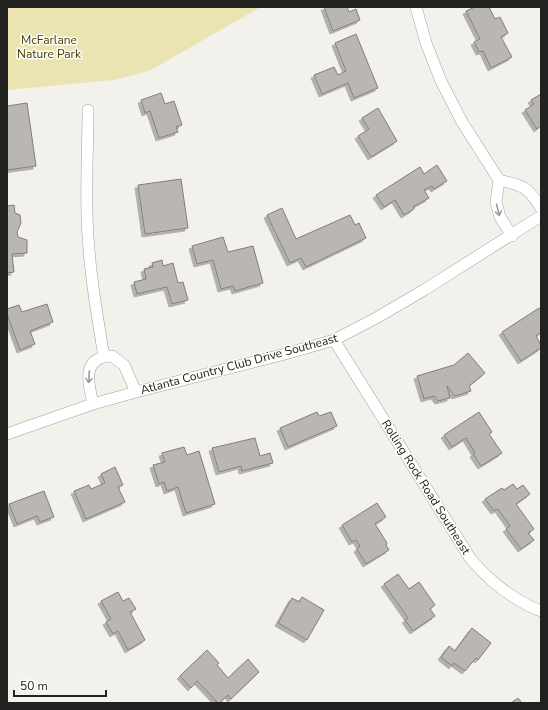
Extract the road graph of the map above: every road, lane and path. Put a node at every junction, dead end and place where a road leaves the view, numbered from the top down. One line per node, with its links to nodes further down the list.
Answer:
1 (416, 7): 3 (street)
2 (88, 110): 8 (street)
3 (499, 180): 4 (street); 6 (street, one-way to 6)
4 (541, 208)
5 (541, 216): 6 (street, Atlanta Country Club Drive Southeast)
6 (512, 236): 7 (street, Atlanta Country Club Drive Southeast)
7 (334, 340): 9 (street, Atlanta Country Club Drive Southeast); 12 (street, Rolling Rock Road Southeast)
8 (104, 356): 9 (street); 10 (street, one-way to 10)
9 (136, 392): 10 (street, Atlanta Country Club Drive Southeast)
10 (93, 404): 11 (street, Atlanta Country Club Drive Southeast)
11 (7, 434)
12 (541, 611)

